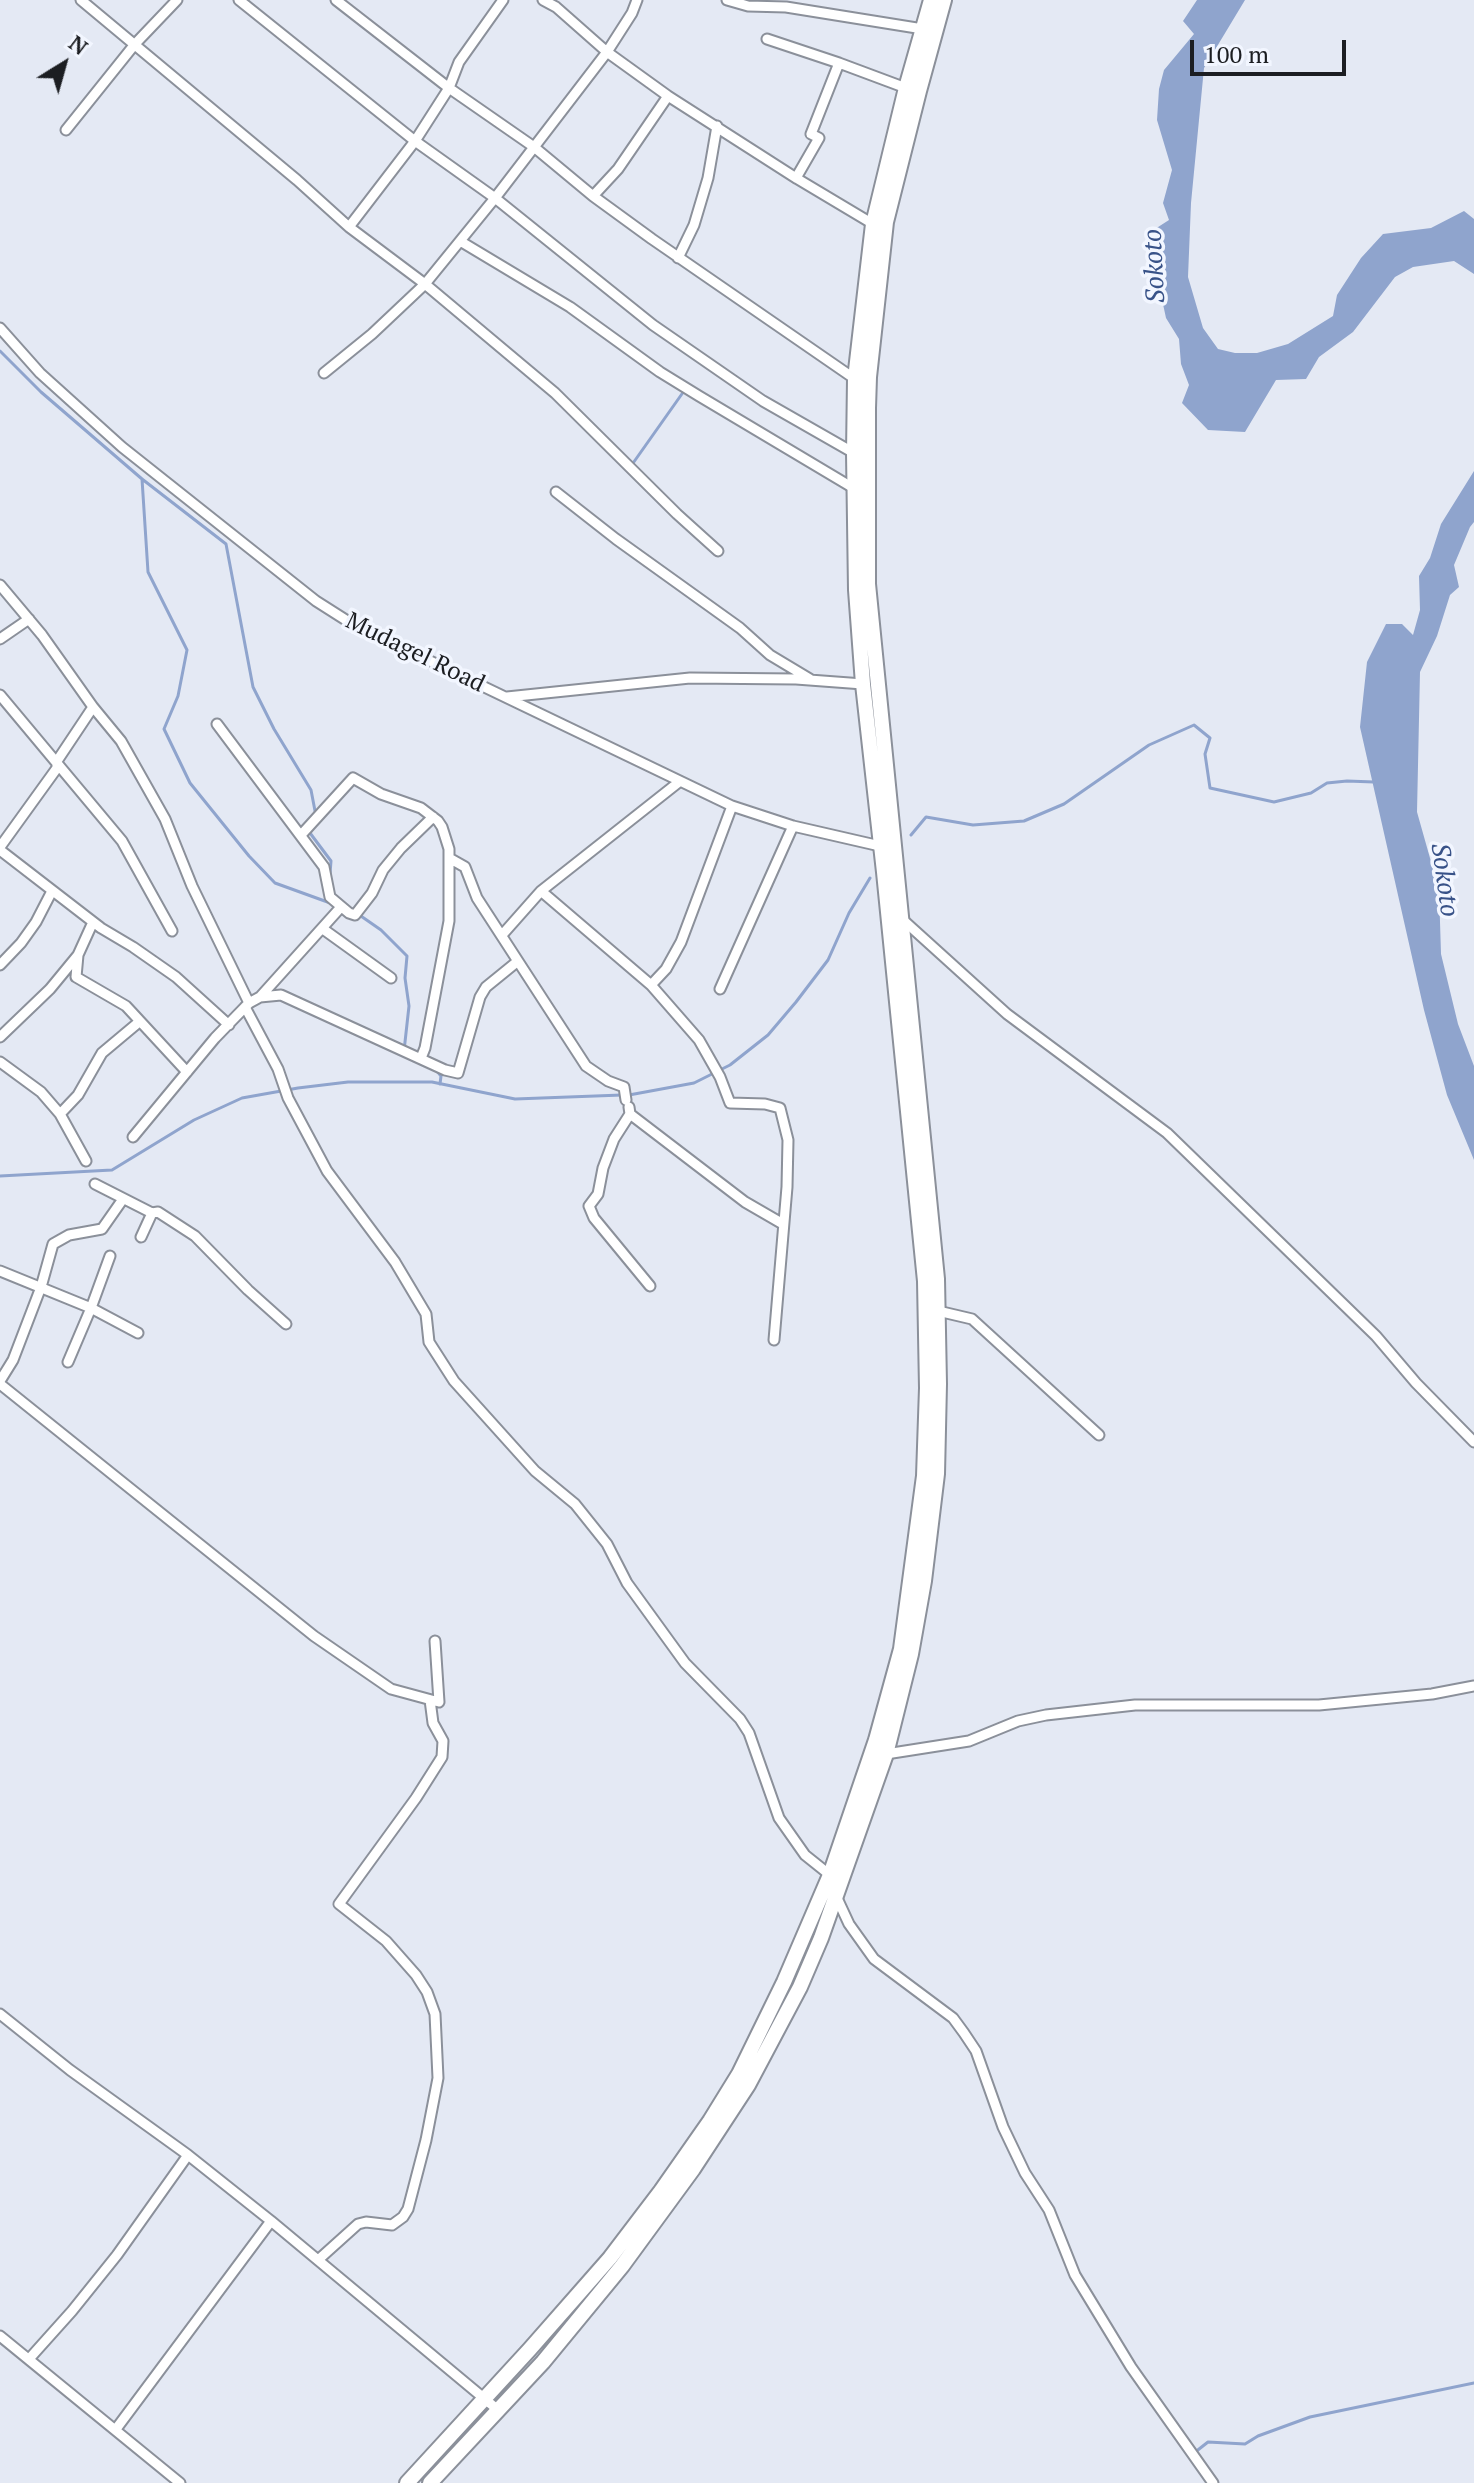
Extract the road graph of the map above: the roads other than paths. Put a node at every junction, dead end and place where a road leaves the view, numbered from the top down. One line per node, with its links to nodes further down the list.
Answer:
1 (81, 0): 13 (street)
2 (177, 0): 13 (street)
3 (239, 0): 21 (street)
4 (336, 0): 16 (street)
5 (503, 0): 16 (street)
6 (543, 0): 14 (street)
7 (637, 0): 14 (street)
8 (727, 0): 11 (street)
9 (931, 0): 11 (main road)
10 (944, 0): 51 (main road)
11 (923, 29): 17 (main road)
12 (767, 39): 15 (street)
13 (135, 44): 20 (street); 27 (street)
14 (607, 52): 18 (street); 22 (street)
15 (839, 63): 17 (street); 23 (street)
16 (449, 88): 21 (street); 22 (street)
17 (906, 88): 26 (main road)
18 (668, 96): 19 (street); 24 (street)
19 (717, 126): 23 (street); 29 (street)
20 (66, 130)
21 (415, 141): 25 (street); 27 (street)
22 (534, 147): 24 (street); 25 (street)
23 (796, 178): 26 (street)
24 (593, 196): 29 (street)
25 (495, 198): 28 (street); 34 (street)
26 (873, 224): 33 (main road)
27 (349, 227): 30 (street)
28 (460, 241): 30 (street); 35 (street)
29 (678, 258): 33 (street)
30 (425, 284): 32 (street); 37 (street)
31 (0, 328): 44 (street, Mudagel Road)
32 (324, 373)
33 (855, 379): 34 (main road)
34 (854, 453): 35 (main road)
35 (855, 489): 42 (main road)
36 (556, 492): 41 (street)
37 (718, 551)
38 (0, 585): 39 (street)
39 (29, 619): 40 (street); 45 (street)
40 (0, 639)
41 (812, 679): 42 (street); 44 (street)
42 (863, 684): 54 (main road)
43 (0, 695): 47 (street)
44 (507, 697): 48 (street, Mudagel Road)
45 (93, 707): 47 (street); 72 (street)
46 (217, 724): 53 (street)
47 (57, 761): 55 (street); 63 (street)
48 (679, 782): 49 (street, Mudagel Road); 58 (street)
49 (732, 806): 52 (street, Mudagel Road); 69 (street)
50 (433, 817): 53 (street); 56 (street); 59 (street)
51 (893, 825): 54 (street); 60 (main road)
52 (793, 826): 54 (street, Mudagel Road); 70 (street)
53 (301, 835): 59 (street)
54 (880, 846): 105 (main road)
55 (0, 848): 57 (street)
56 (449, 858): 64 (street); 76 (street)
57 (52, 891): 61 (street); 67 (street)
58 (541, 891): 64 (street); 69 (street)
59 (341, 907): 62 (street)
60 (902, 918): 93 (main road); 100 (street)
61 (93, 922): 65 (street); 74 (street)
62 (323, 929): 68 (street); 71 (street)
63 (172, 931)
64 (502, 935): 66 (street)
65 (78, 955): 73 (street); 75 (street)
66 (518, 961): 76 (street); 79 (street)
67 (0, 965)
68 (391, 978)
69 (651, 985): 86 (street)
70 (720, 989)
71 (260, 997): 72 (street); 76 (street)
72 (247, 1005): 74 (street); 105 (street)
73 (139, 1022): 78 (street); 80 (street)
74 (229, 1025): 78 (street)
75 (0, 1037)
76 (421, 1058)
77 (0, 1062): 80 (street)
78 (187, 1072): 81 (street)
79 (628, 1107): 86 (street); 90 (street)
80 (60, 1114): 82 (street)
81 (133, 1137)
82 (86, 1161)
83 (95, 1184): 84 (street)
84 (123, 1199): 85 (street); 91 (street)
85 (152, 1213): 87 (street); 94 (street)
86 (783, 1224): 96 (street)
87 (141, 1237)
88 (110, 1256): 92 (street)
89 (0, 1271): 91 (street)
90 (650, 1286)
91 (41, 1287): 92 (street); 98 (street)
92 (91, 1308): 95 (street); 97 (street)
93 (938, 1311): 99 (street); 104 (main road)
94 (286, 1324)
95 (138, 1333)
96 (774, 1340)
97 (68, 1362)
98 (0, 1383): 103 (street)
99 (1099, 1435)
100 (1474, 1442)
101 (435, 1641): 103 (street)
102 (1474, 1686): 104 (street)
103 (430, 1700): 110 (street)
104 (886, 1754): 106 (main road)
105 (830, 1875): 106 (street); 113 (main road)
106 (837, 1897): 114 (main road); 119 (street)
107 (0, 2014): 108 (street)
108 (188, 2155): 109 (street); 112 (street)
109 (271, 2221): 110 (street); 115 (street)
110 (318, 2260): 113 (street)
111 (0, 2336): 112 (street)
112 (29, 2359): 115 (street)
113 (483, 2398): 114 (street); 117 (main road)
114 (498, 2410): 118 (main road)
115 (116, 2429): 116 (street)
116 (180, 2483)
117 (407, 2483)
118 (430, 2483)
119 (1213, 2483)

